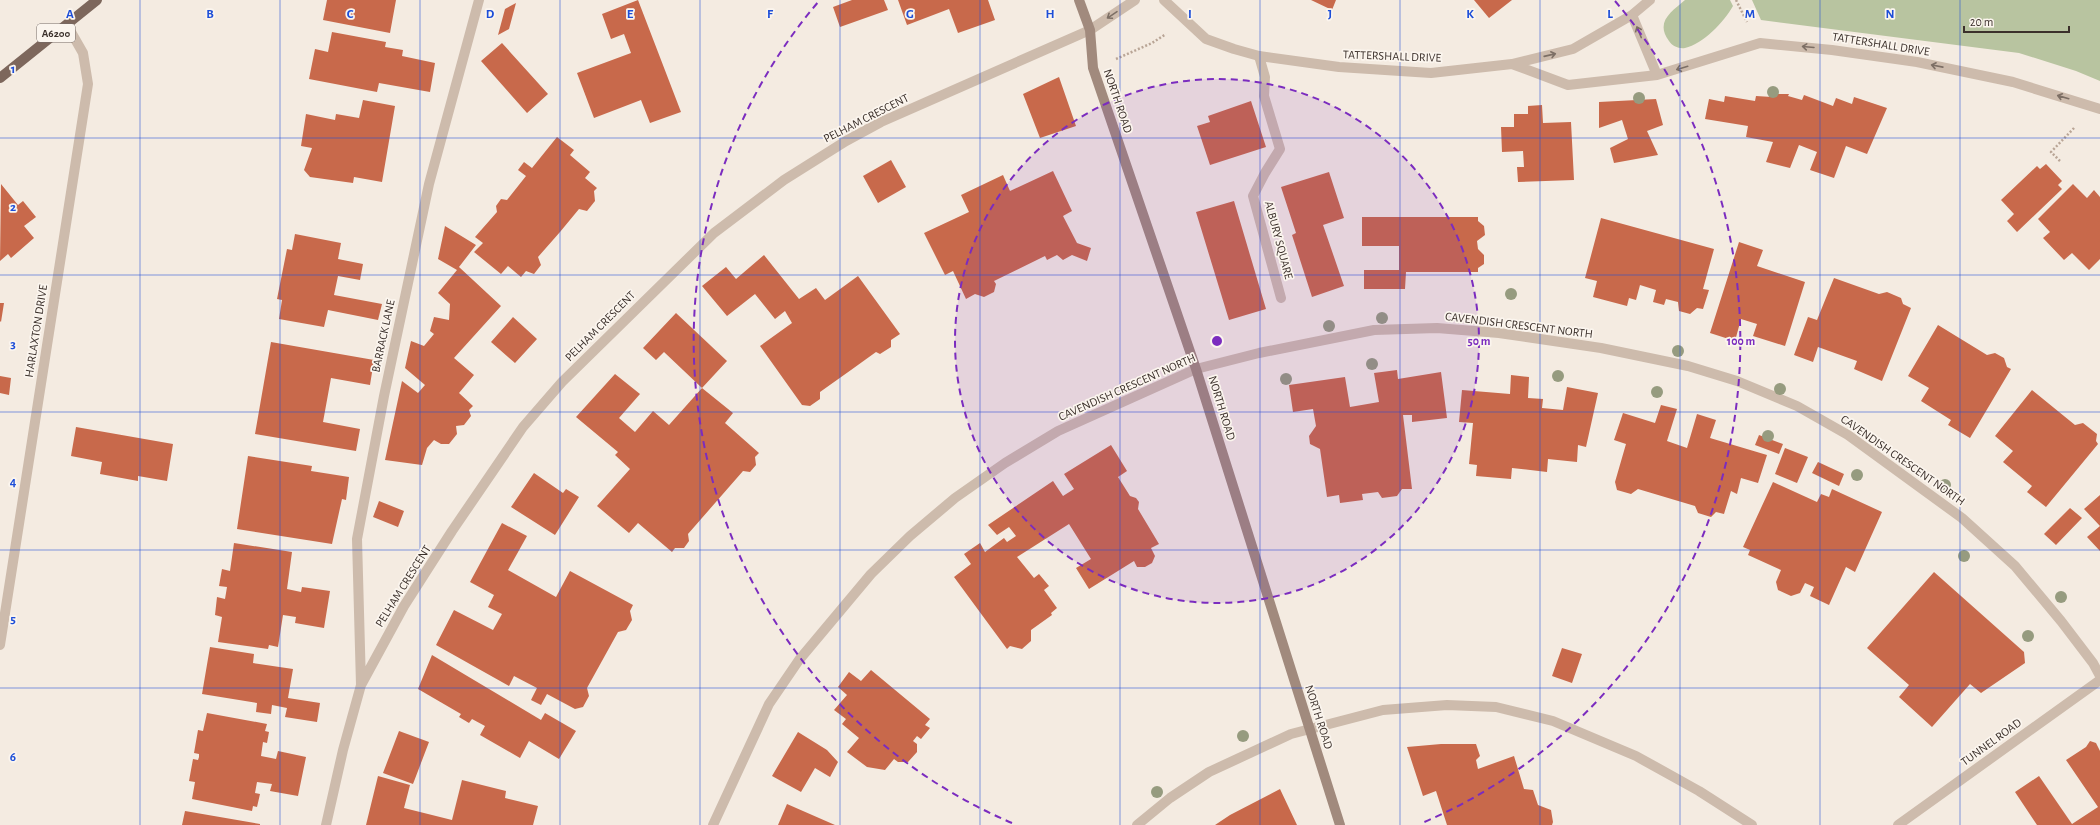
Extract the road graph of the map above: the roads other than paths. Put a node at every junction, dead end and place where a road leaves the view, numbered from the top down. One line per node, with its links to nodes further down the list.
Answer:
1 (98, 0): 8 (main road, A6200)
2 (479, 0): 20 (street, BARRACK LANE)
3 (1079, 0): 9 (street, NORTH ROAD)
4 (1135, 0): 9 (street, one-way to 9)
5 (1164, 0): 10 (street, TATTERSHALL DRIVE)
6 (1650, 0): 7 (street)
7 (1632, 15): 11 (street, one-way to 7); 12 (street, one-way to 7)
8 (67, 25): 13 (main road, A6200); 17 (street, HARLAXTON DRIVE)
9 (1090, 30): 16 (street, NORTH ROAD); 20 (street, PELHAM CRESCENT)
10 (1259, 56): 11 (street, TATTERSHALL DRIVE); 15 (street, ALBURY SQUARE)
11 (1512, 64): 12 (street, TATTERSHALL DRIVE)
12 (1657, 76): 14 (street, TATTERSHALL DRIVE, one-way to 12)
13 (0, 78)
14 (2097, 107)
15 (1281, 298)
16 (1196, 369): 18 (street, CAVENDISH CRESCENT NORTH); 21 (street, NORTH ROAD); 23 (street, CAVENDISH CRESCENT NORTH)
17 (0, 645)
18 (2100, 676)
19 (2100, 680): 27 (street, TUNNEL ROAD)
20 (361, 685): 22 (street, PELHAM CRESCENT)
21 (1309, 731): 24 (street); 25 (street, NORTH ROAD); 26 (street)
22 (326, 825)
23 (713, 825)
24 (1137, 825)
25 (1340, 825)
26 (1752, 825)
27 (1898, 825)

